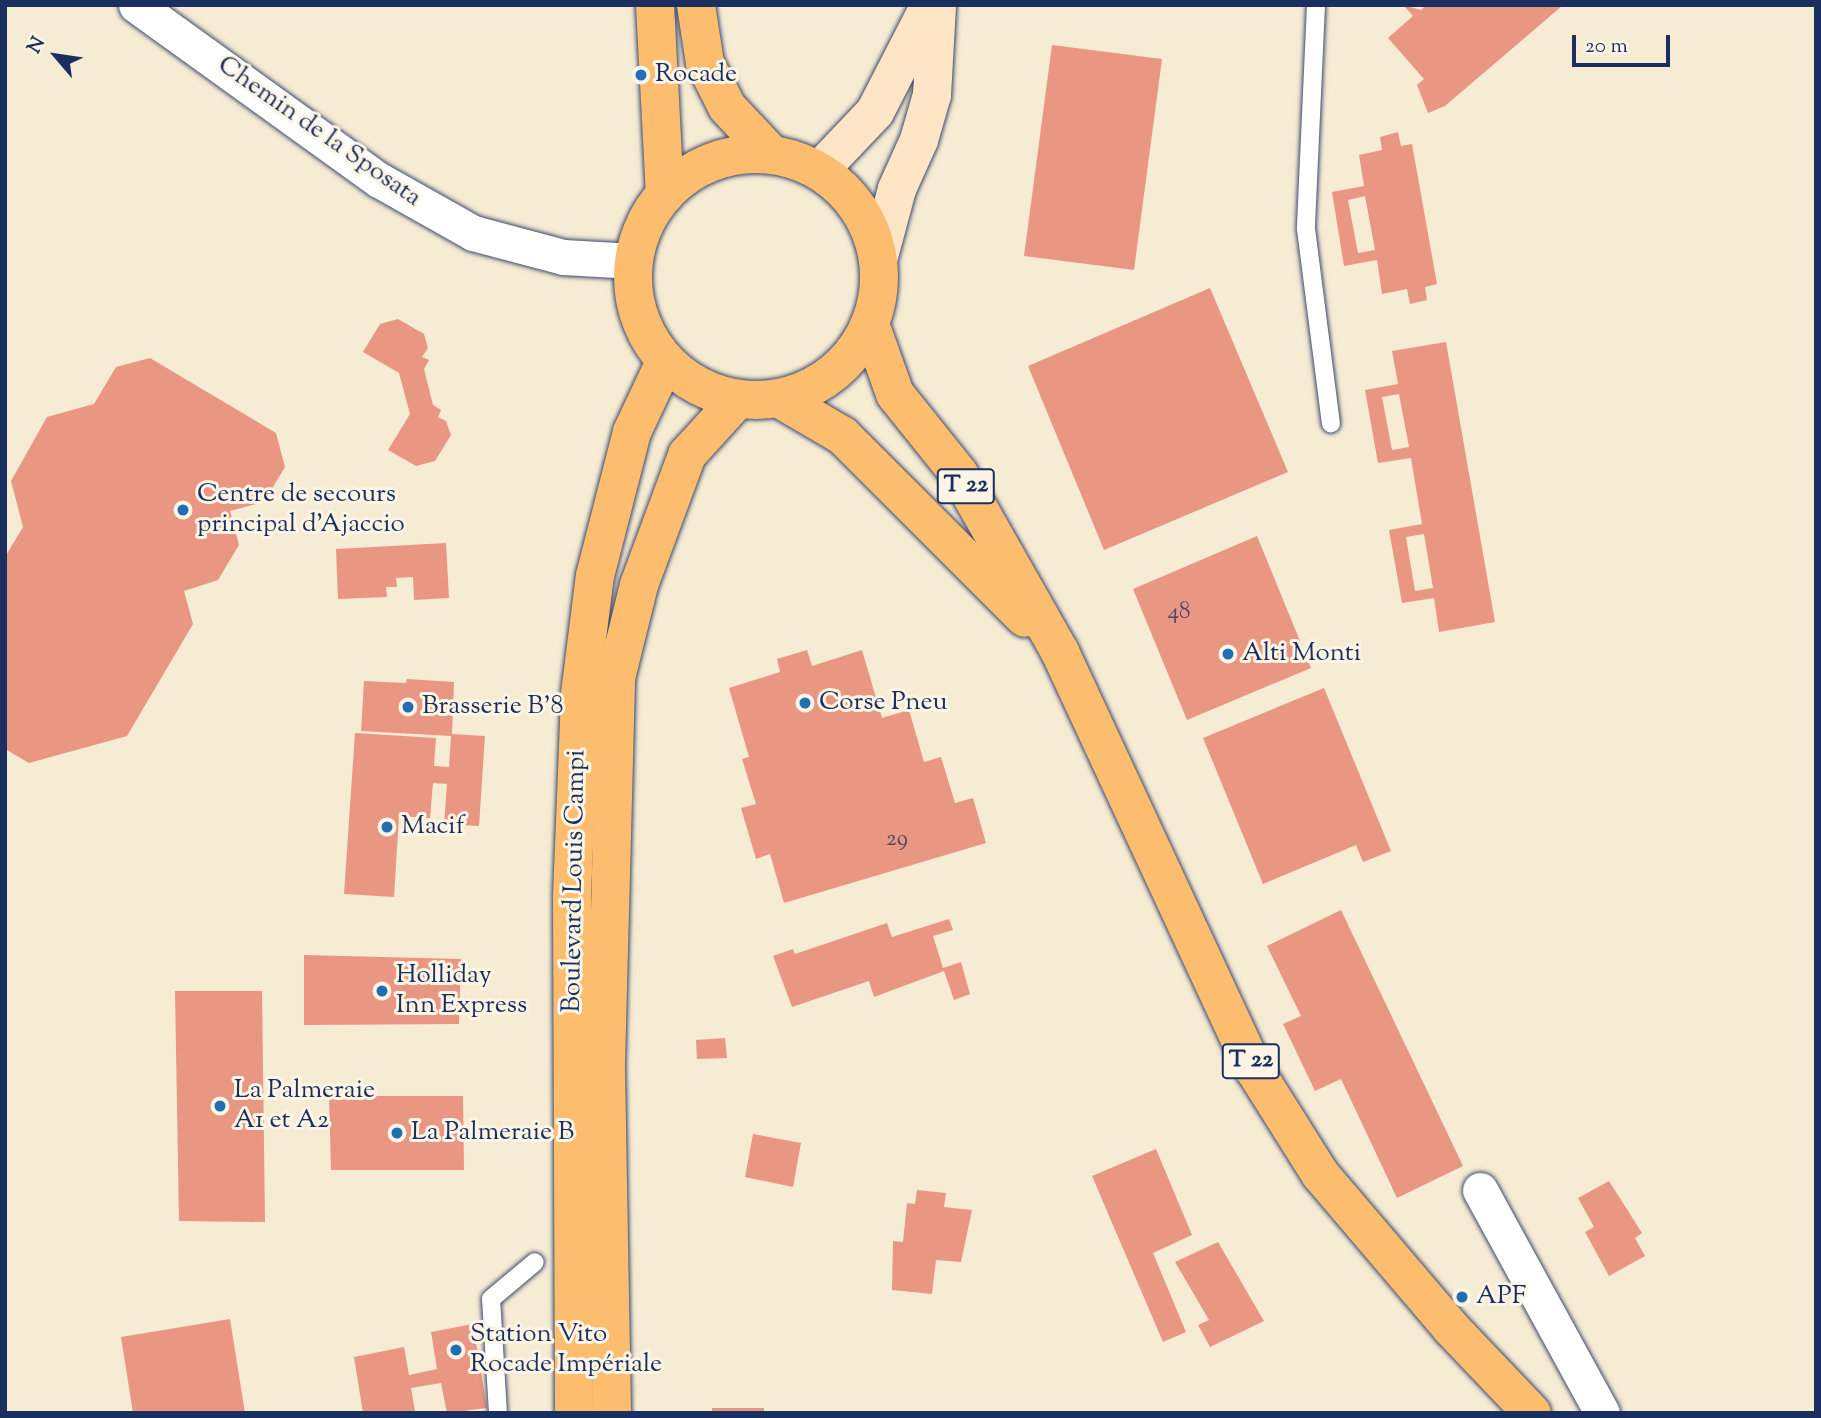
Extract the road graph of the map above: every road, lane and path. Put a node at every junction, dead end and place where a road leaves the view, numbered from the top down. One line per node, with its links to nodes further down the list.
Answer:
1 (136, 5): 11 (street, Chemin de la Sposata)
2 (655, 5): 9 (main road)
3 (696, 5): 7 (main road)
4 (930, 5): 8 (main road)
5 (937, 5): 10 (main road)
6 (1316, 5): 16 (lane)
7 (772, 155): 8 (main road); 9 (main road)
8 (819, 170): 10 (main road)
9 (664, 195): 11 (main road)
10 (878, 260): 12 (main road)
11 (634, 261): 13 (main road)
12 (870, 324): 14 (main road); 17 (main road, T 22)
13 (665, 362): 15 (main road); 21 (main road, Boulevard Louis Campi)
14 (780, 399): 15 (main road); 17 (main road, T 22)
15 (737, 400): 22 (main road, Boulevard Louis Campi)
16 (1331, 423)
17 (1060, 652): 23 (main road, T 22)
18 (1480, 1190): 24 (street)
19 (535, 1262): 20 (lane)
20 (498, 1413)
21 (574, 1413)
22 (612, 1413)
23 (1532, 1413)
24 (1602, 1413)

